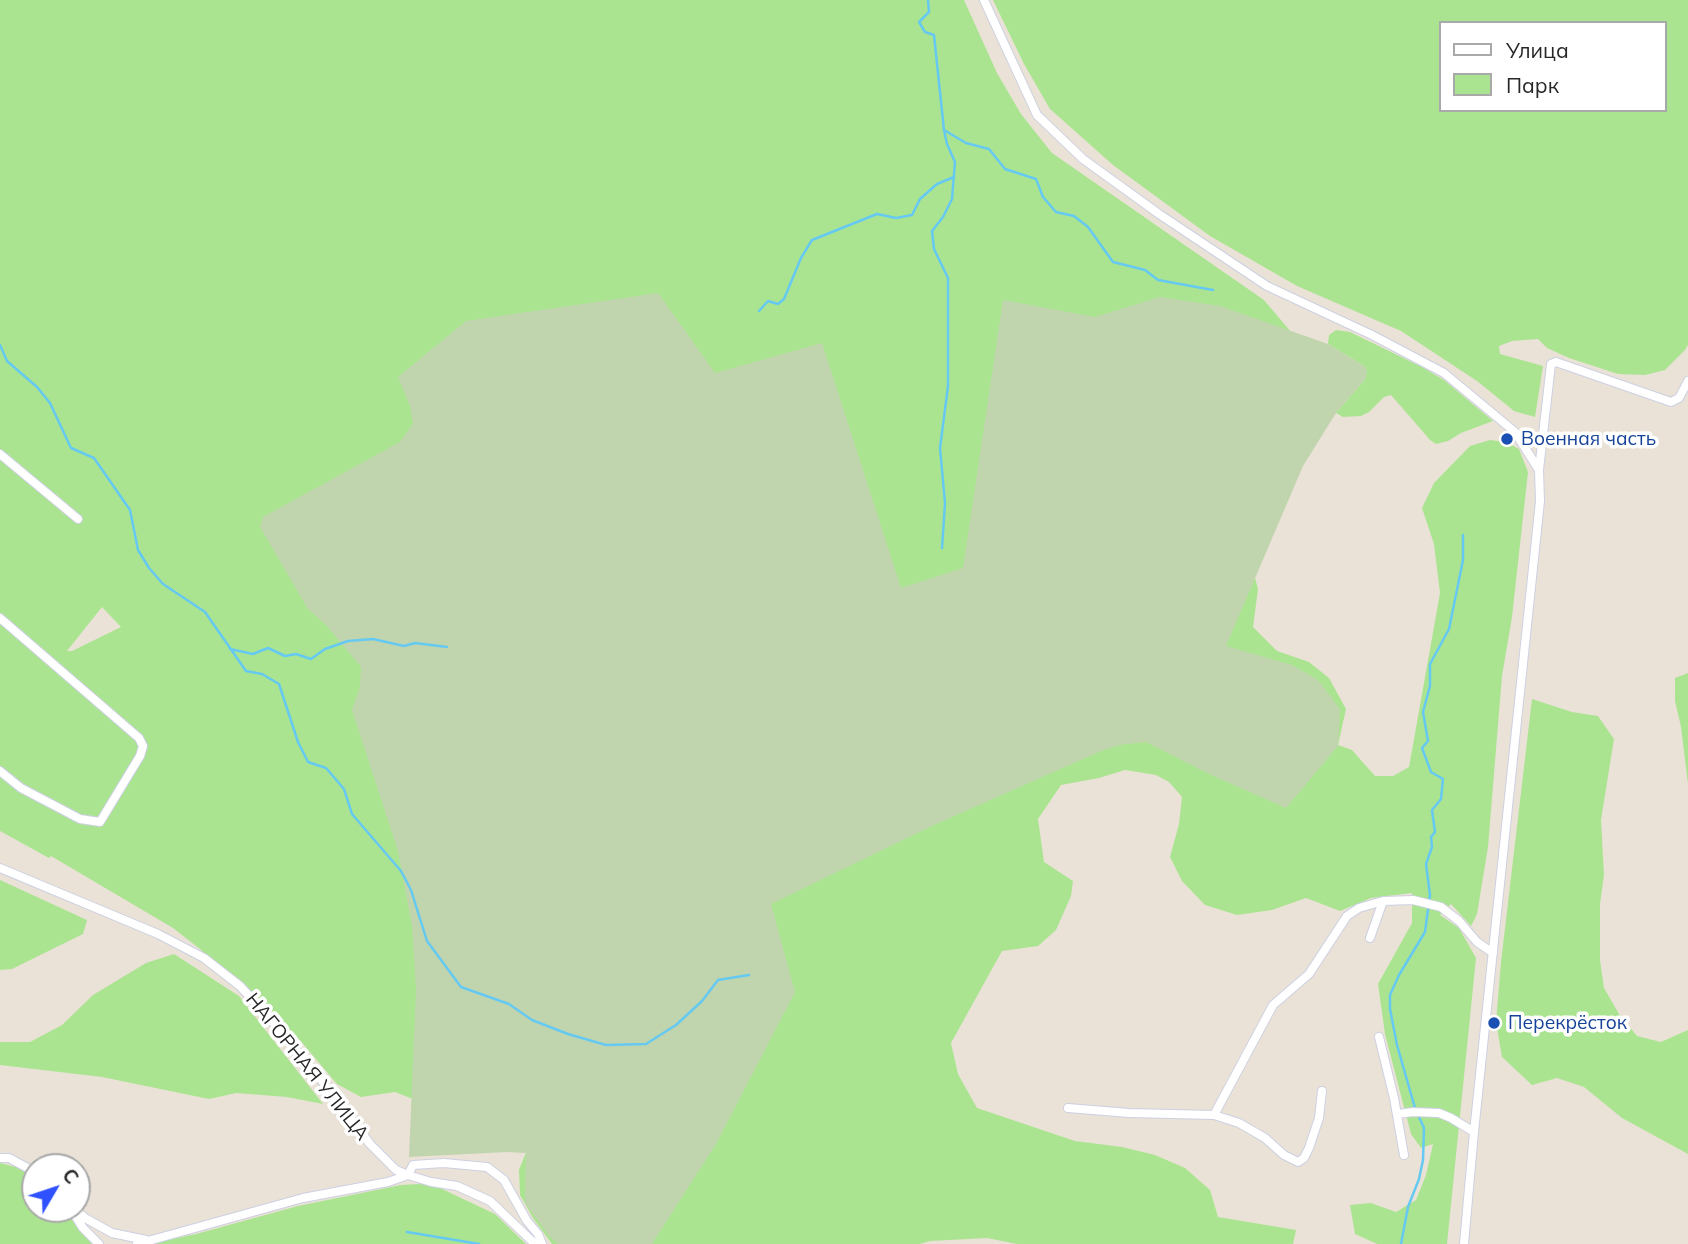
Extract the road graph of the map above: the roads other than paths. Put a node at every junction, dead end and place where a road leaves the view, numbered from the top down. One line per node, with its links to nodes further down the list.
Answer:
1 (984, 0): 4 (street)
2 (1688, 381): 4 (street)
3 (0, 454): 5 (street)
4 (1539, 470): 11 (street)
5 (78, 519)
6 (0, 618): 7 (street)
7 (0, 771)
8 (0, 868): 21 (street, НАГОРНАЯ УЛИЦА)
9 (1383, 901): 10 (street); 11 (street); 16 (street)
10 (1370, 938)
11 (1493, 953): 17 (street)
12 (1379, 1037): 15 (street)
13 (1322, 1091): 16 (street)
14 (1068, 1108): 16 (street)
15 (1398, 1114): 17 (street); 18 (street)
16 (1214, 1115)
17 (1474, 1132): 29 (street)
18 (1404, 1155)
19 (0, 1158): 20 (street)
20 (21, 1164)
21 (408, 1175): 24 (street); 27 (street); 28 (street)
22 (91, 1221): 24 (street)
23 (80, 1223): 25 (street)
24 (149, 1240): 26 (street)
25 (99, 1244)
26 (137, 1244)
27 (535, 1244)
28 (542, 1244)
29 (1464, 1244)

